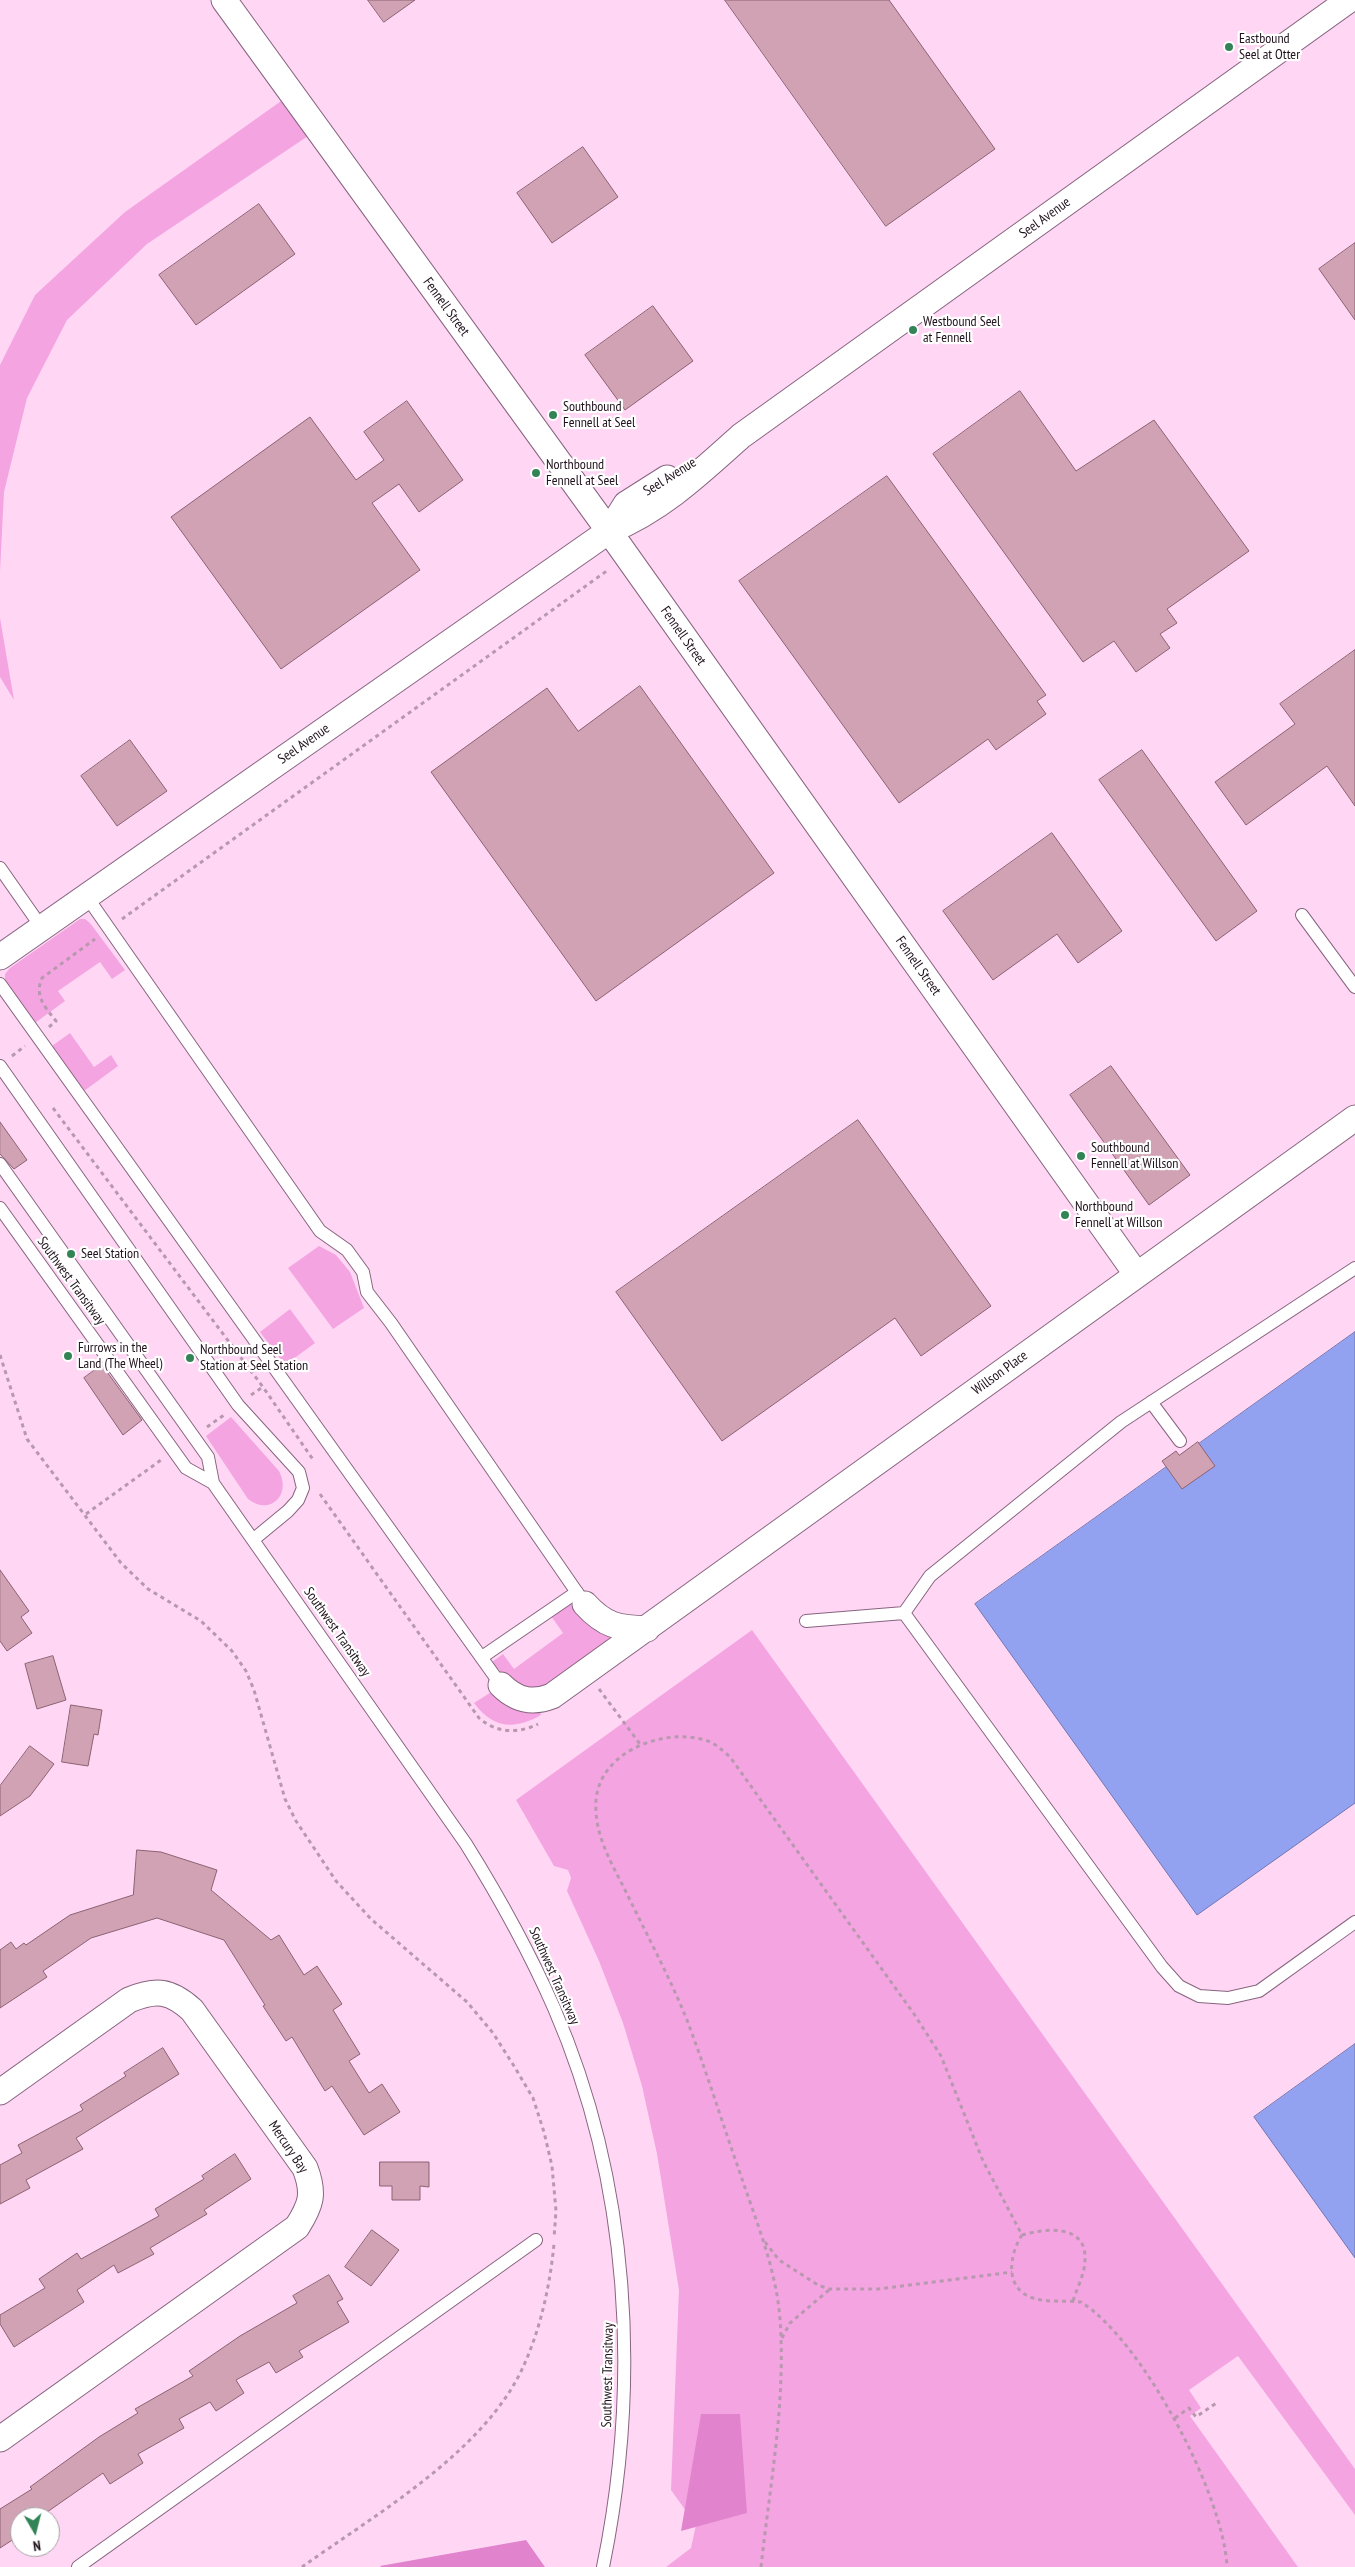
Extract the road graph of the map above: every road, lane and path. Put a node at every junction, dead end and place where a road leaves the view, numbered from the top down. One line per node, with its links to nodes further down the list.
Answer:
1 (224, 0): 3 (street, Fennell Street)
2 (1349, 0): 3 (street, Seel Avenue)
3 (609, 531): 5 (street, Seel Avenue); 8 (path); 21 (street, Fennell Street)
4 (0, 868): 7 (lane)
5 (87, 897): 7 (street, Seel Avenue); 8 (lane)
6 (1302, 915): 11 (lane)
7 (42, 928): 9 (street, Seel Avenue)
8 (109, 929): 12 (path); 28 (lane)
9 (0, 957)
10 (0, 984): 12 (lane)
11 (1355, 987)
12 (37, 1036): 13 (path); 32 (lane)
13 (13, 1055): 14 (path); 15 (path)
14 (3, 1063): 27 (lane)
15 (19, 1063)
16 (49, 1102): 23 (path)
17 (1355, 1118): 21 (street, Willson Place)
18 (0, 1164): 26 (lane, Southwest Transitway)
19 (0, 1208): 26 (lane, Southwest Transitway)
20 (1355, 1268): 24 (lane)
21 (1137, 1275): 31 (street, Willson Place)
22 (0, 1355): 49 (path)
23 (263, 1387)
24 (1151, 1402): 25 (lane); 29 (lane)
25 (1180, 1442)
26 (213, 1483): 27 (lane, Southwest Transitway)
27 (254, 1539): 50 (lane, Southwest Transitway)
28 (581, 1598): 31 (street); 32 (lane)
29 (904, 1613): 30 (lane); 36 (lane)
30 (806, 1621)
31 (647, 1629): 33 (street, Willson Place)
32 (482, 1657): 33 (lane)
33 (502, 1685)
34 (619, 1714): 35 (path)
35 (640, 1744): 38 (path); 39 (path)
36 (1355, 1922)
37 (0, 2092): 47 (street, Mercury Bay)
38 (1022, 2235): 41 (path); 43 (path)
39 (762, 2237): 42 (path); 44 (path)
40 (536, 2240): 48 (lane)
41 (1012, 2272): 42 (path); 43 (path)
42 (829, 2289): 44 (path)
43 (1073, 2301): 46 (path)
44 (781, 2340): 51 (path)
45 (1218, 2402): 46 (path)
46 (1175, 2418): 52 (path)
47 (0, 2439)
48 (78, 2567)
49 (302, 2567)
50 (603, 2567)
51 (761, 2567)
52 (1227, 2567)

